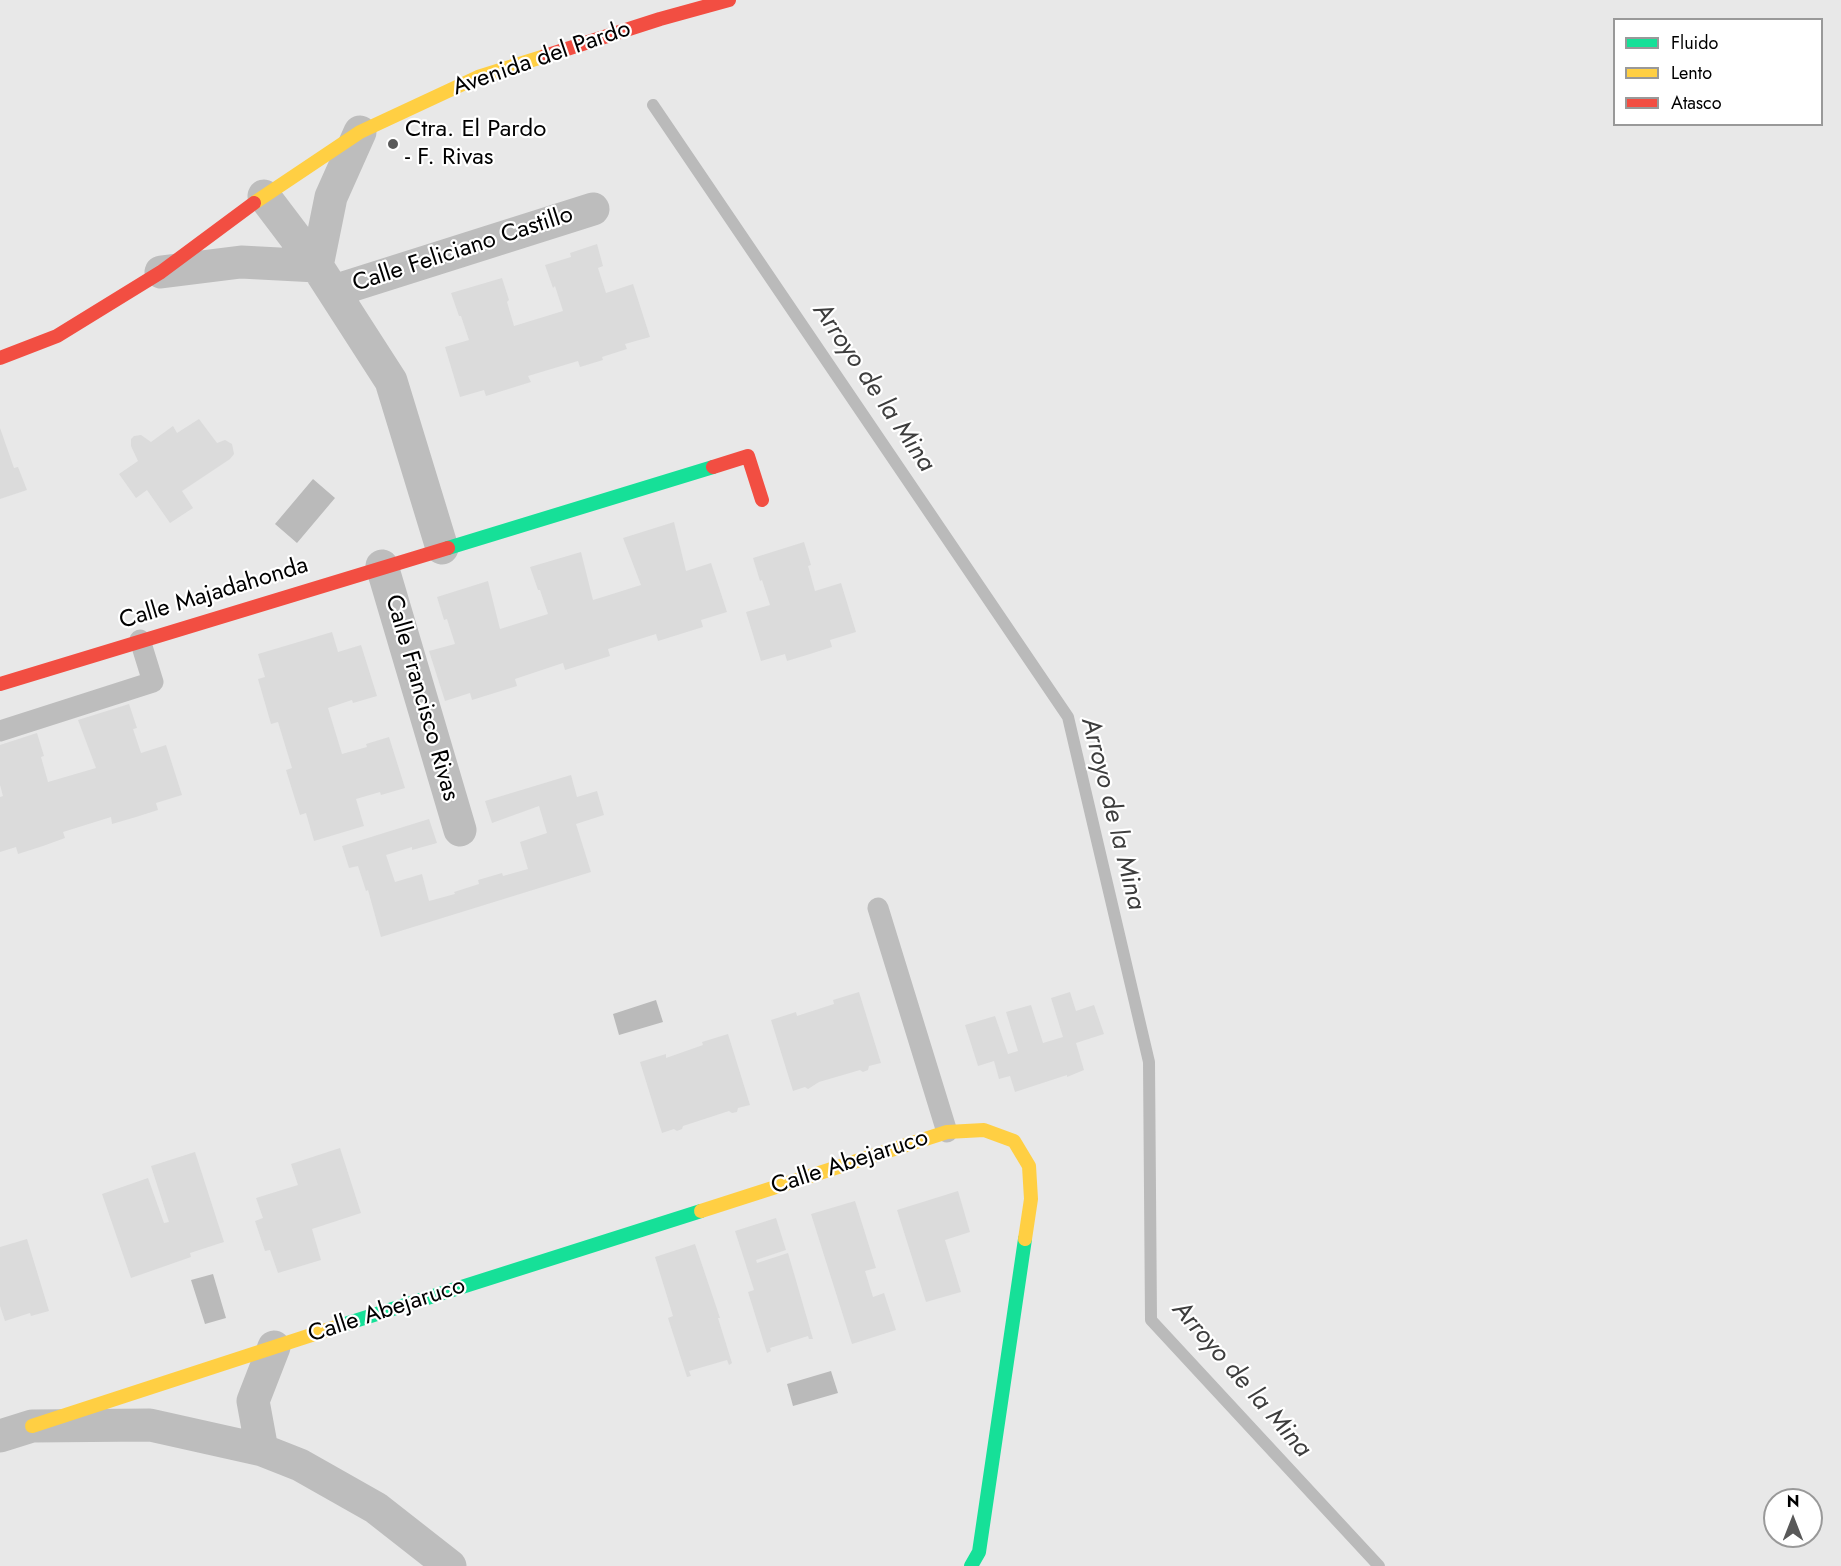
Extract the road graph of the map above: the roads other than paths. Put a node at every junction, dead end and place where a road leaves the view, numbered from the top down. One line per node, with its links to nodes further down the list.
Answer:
1 (729, 0): 2 (street, Avenida del Pardo)
2 (360, 132): 3 (street, Avenida del Pardo); 6 (street)
3 (264, 195): 5 (street, Avenida del Pardo); 6 (street)
4 (593, 209): 6 (street, Calle Feliciano Castillo)
5 (161, 272): 6 (street, Avenida del Pardo); 7 (street, Avenida del Pardo)
6 (326, 278): 9 (street)
7 (0, 358)
8 (762, 500): 9 (street, Calle Majadahonda)
9 (442, 548): 10 (street, Calle Majadahonda)
10 (382, 566): 11 (street, Calle Majadahonda); 14 (street, Calle Francisco Rivas)
11 (140, 640): 12 (street, Calle Majadahonda); 13 (lane)
12 (0, 684)
13 (0, 731)
14 (460, 830)
15 (878, 908): 16 (lane)
16 (947, 1132): 17 (street, Calle Abejaruco); 22 (street, Calle Abejaruco)
17 (274, 1347): 18 (street, Calle Abejaruco); 20 (street)
18 (32, 1426): 19 (street); 20 (street)
19 (0, 1436)
20 (262, 1450): 21 (street)
21 (450, 1566)
22 (971, 1566)

